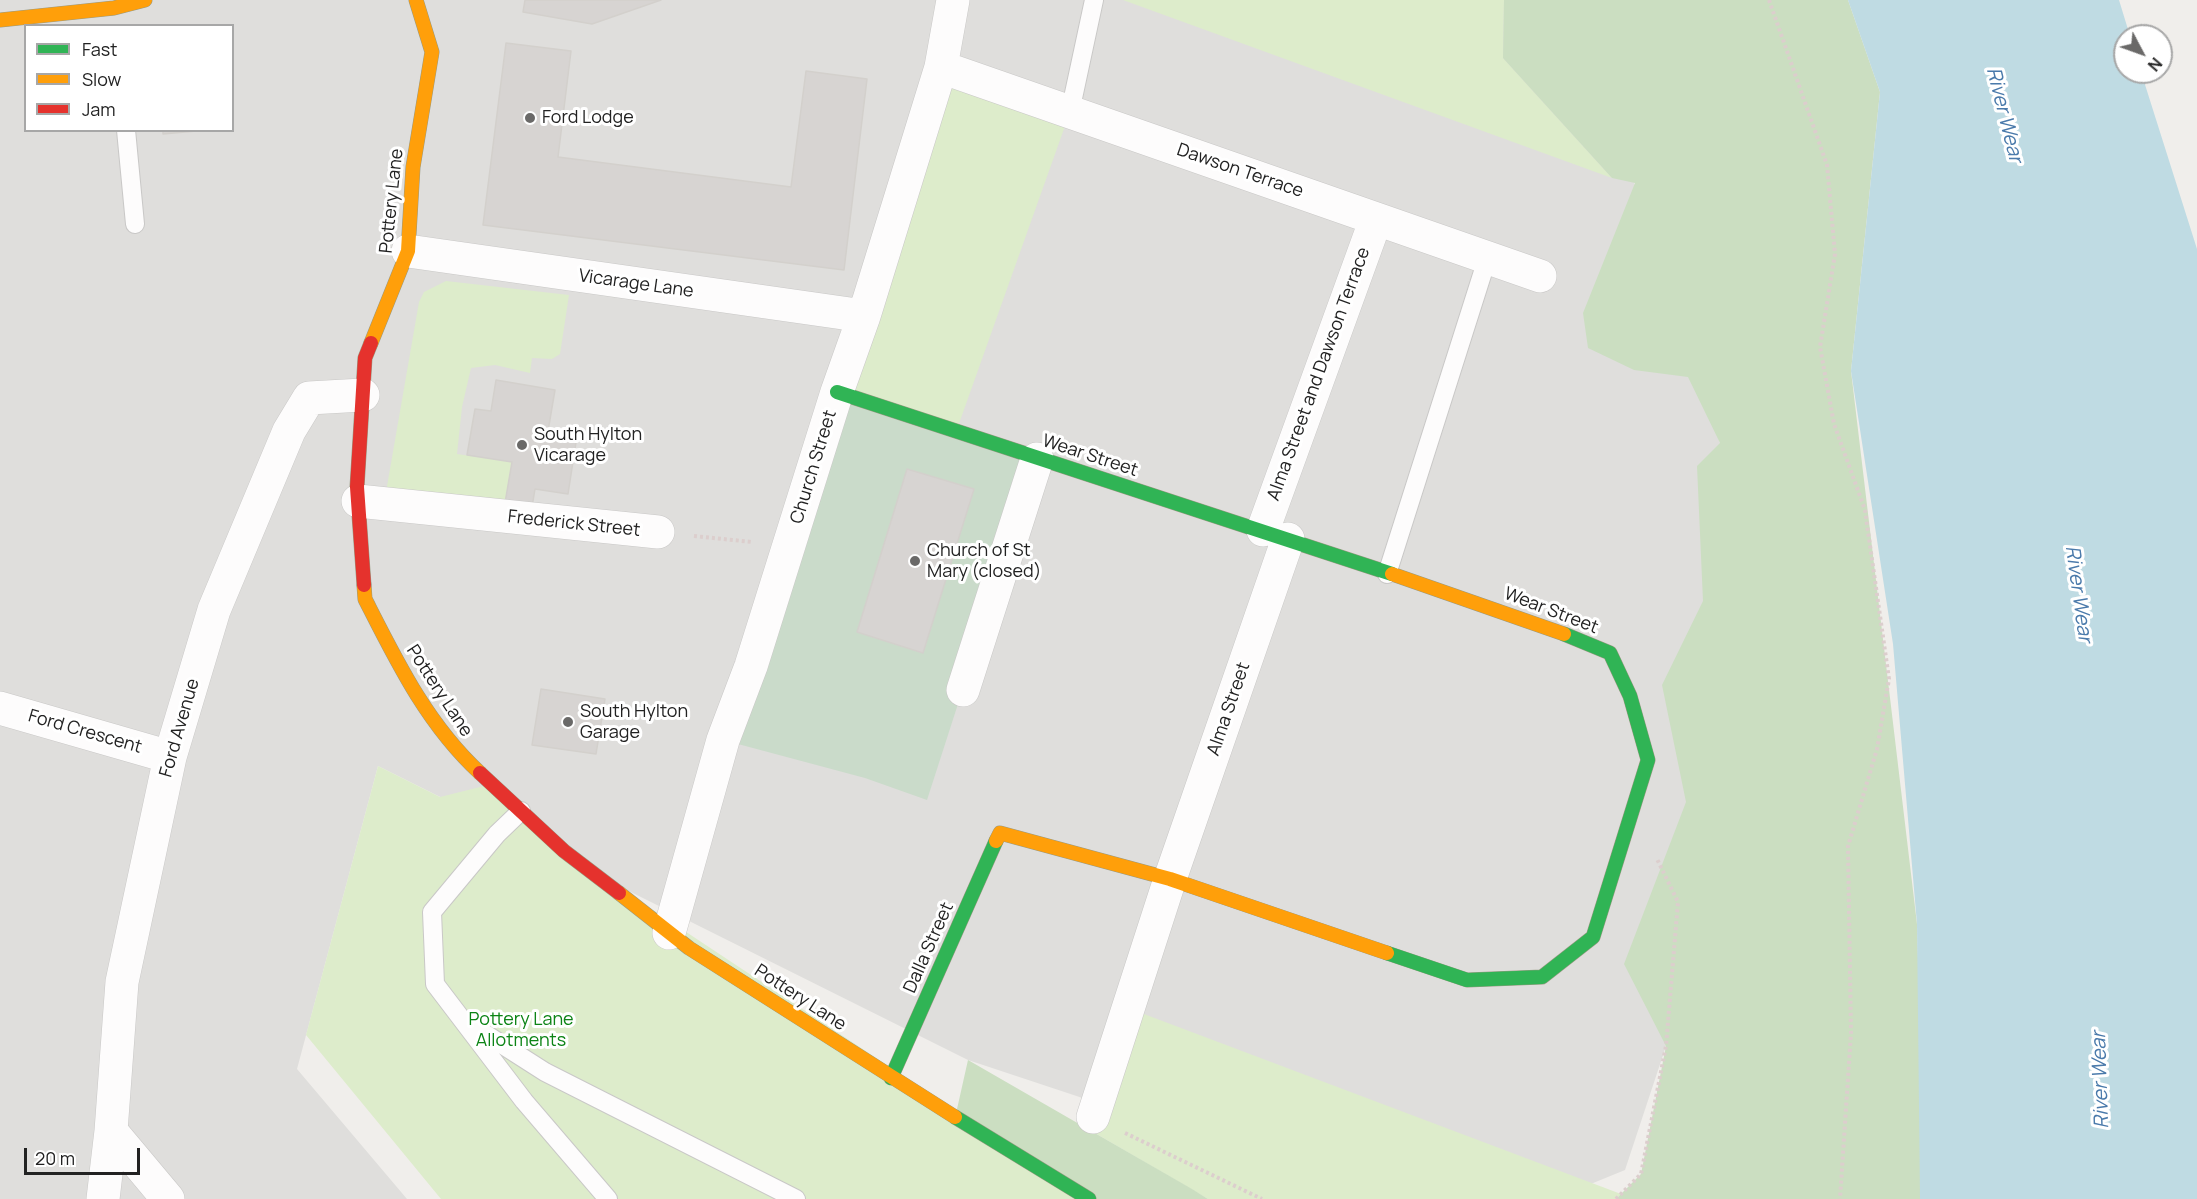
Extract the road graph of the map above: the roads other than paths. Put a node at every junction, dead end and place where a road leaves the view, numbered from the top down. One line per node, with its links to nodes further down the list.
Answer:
1 (145, 0): 6 (street)
2 (416, 0): 13 (street, Pottery Lane)
3 (953, 0): 8 (street, Church Street)
4 (1094, 0): 9 (lane)
5 (72, 6): 6 (street); 7 (street)
6 (115, 17)
7 (0, 20)
8 (941, 67): 9 (street, Dawson Terrace); 16 (street, Church Street)
9 (1070, 112): 11 (street, Dawson Terrace)
10 (126, 132): 12 (lane)
11 (1376, 219): 14 (street, Dawson Terrace); 22 (street, Alma Street and Dawson Terrace)
12 (135, 224)
13 (408, 251): 16 (street, Vicarage Lane); 18 (street, Pottery Lane)
14 (1488, 256): 15 (street, Dawson Terrace); 23 (lane)
15 (1540, 276)
16 (864, 316): 17 (street, Church Street)
17 (837, 392): 19 (street, Wear Street); 30 (street, Church Street)
18 (363, 394): 20 (street, Pottery Lane); 26 (street, Ford Avenue)
19 (1037, 459): 22 (street, Wear Street); 24 (street)
20 (358, 501): 21 (street, Frederick Street); 27 (street, Pottery Lane)
21 (658, 532)
22 (1275, 534): 23 (street, Wear Street); 29 (street, Alma Street)
23 (1388, 574): 29 (street, Wear Street)
24 (963, 690)
25 (0, 708): 26 (street, Ford Crescent)
26 (170, 757): 34 (street, Ford Avenue)
27 (521, 811): 30 (street, Pottery Lane); 31 (lane)
28 (1000, 833): 29 (street, Wear Street); 32 (street, Dalla Street)
29 (1170, 879): 33 (street, Alma Street)
30 (669, 933): 32 (street, Pottery Lane)
31 (460, 1018): 37 (lane); 38 (lane)
32 (891, 1078): 39 (street, Pottery Lane)
33 (1093, 1118)
34 (111, 1131): 35 (street, Ford Avenue); 36 (street)
35 (103, 1199)
36 (168, 1199)
37 (608, 1199)
38 (796, 1199)
39 (1089, 1199)

